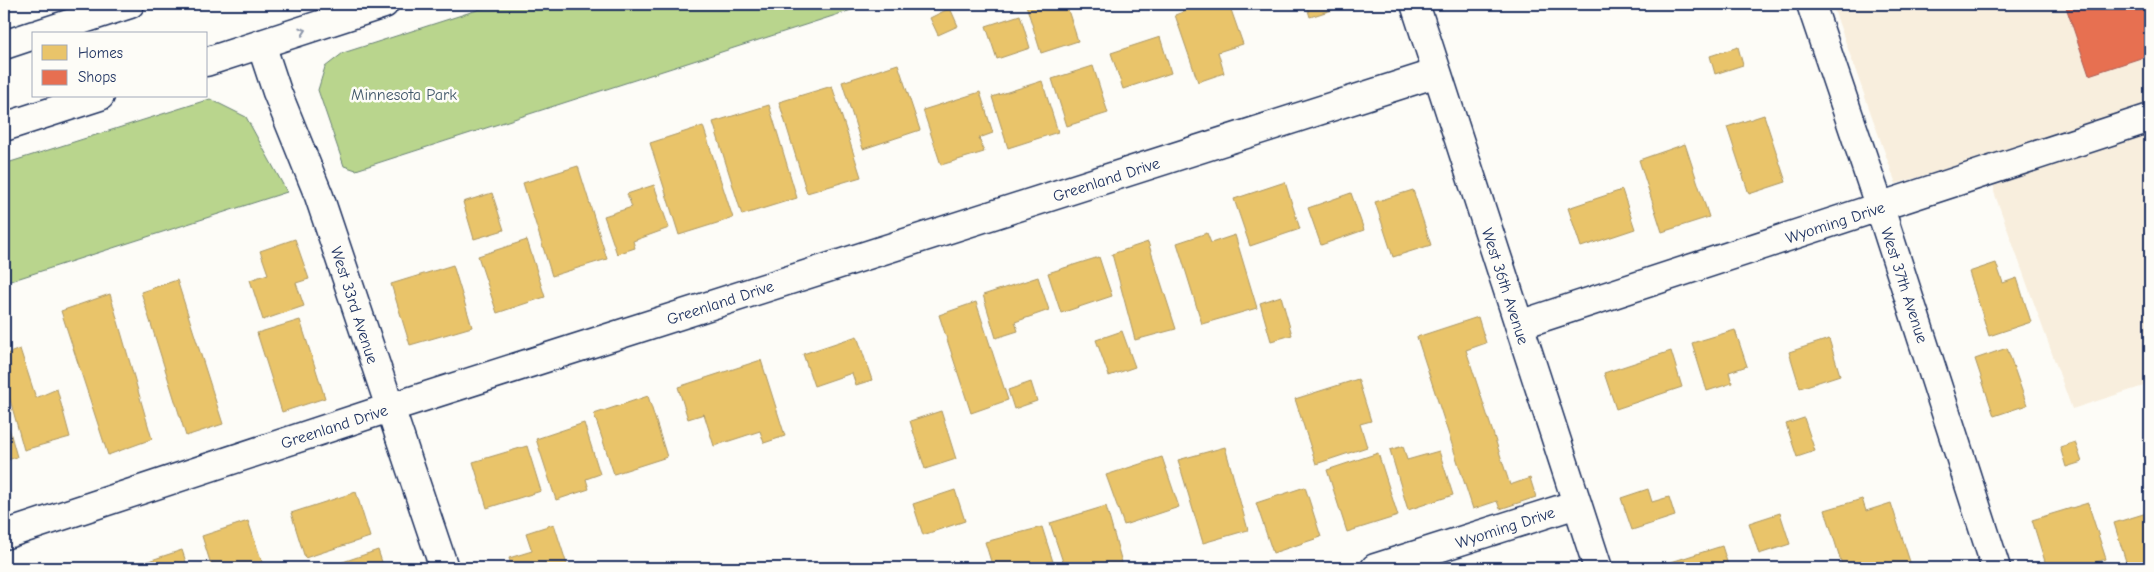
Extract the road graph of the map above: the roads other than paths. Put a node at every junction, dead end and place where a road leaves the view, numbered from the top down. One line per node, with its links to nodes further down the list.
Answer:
1 (130, 4): 5 (street)
2 (384, 4): 7 (street, one-way to 2)
3 (1415, 4): 10 (street, West 36th Avenue)
4 (1810, 4): 14 (street, West 37th Avenue)
5 (44, 32)
6 (32, 36): 8 (street)
7 (261, 44): 9 (street); 16 (street, West 33rd Avenue)
8 (4, 45)
9 (208, 61)
10 (1437, 73): 15 (street, West 36th Avenue); 16 (street, Greenland Drive)
11 (94, 98): 13 (street)
12 (2150, 118): 14 (street, Wyoming Drive)
13 (4, 127)
14 (1880, 208): 15 (street, Wyoming Drive); 22 (street, West 37th Avenue)
15 (1519, 325): 17 (street, West 36th Avenue)
16 (389, 408): 18 (street, Greenland Drive); 19 (street, West 33rd Avenue)
17 (1577, 504): 20 (street, Wyoming Drive); 21 (street, West 36th Avenue)
18 (4, 535)
19 (444, 568)
20 (1376, 568)
21 (1598, 568)
22 (1996, 568)

